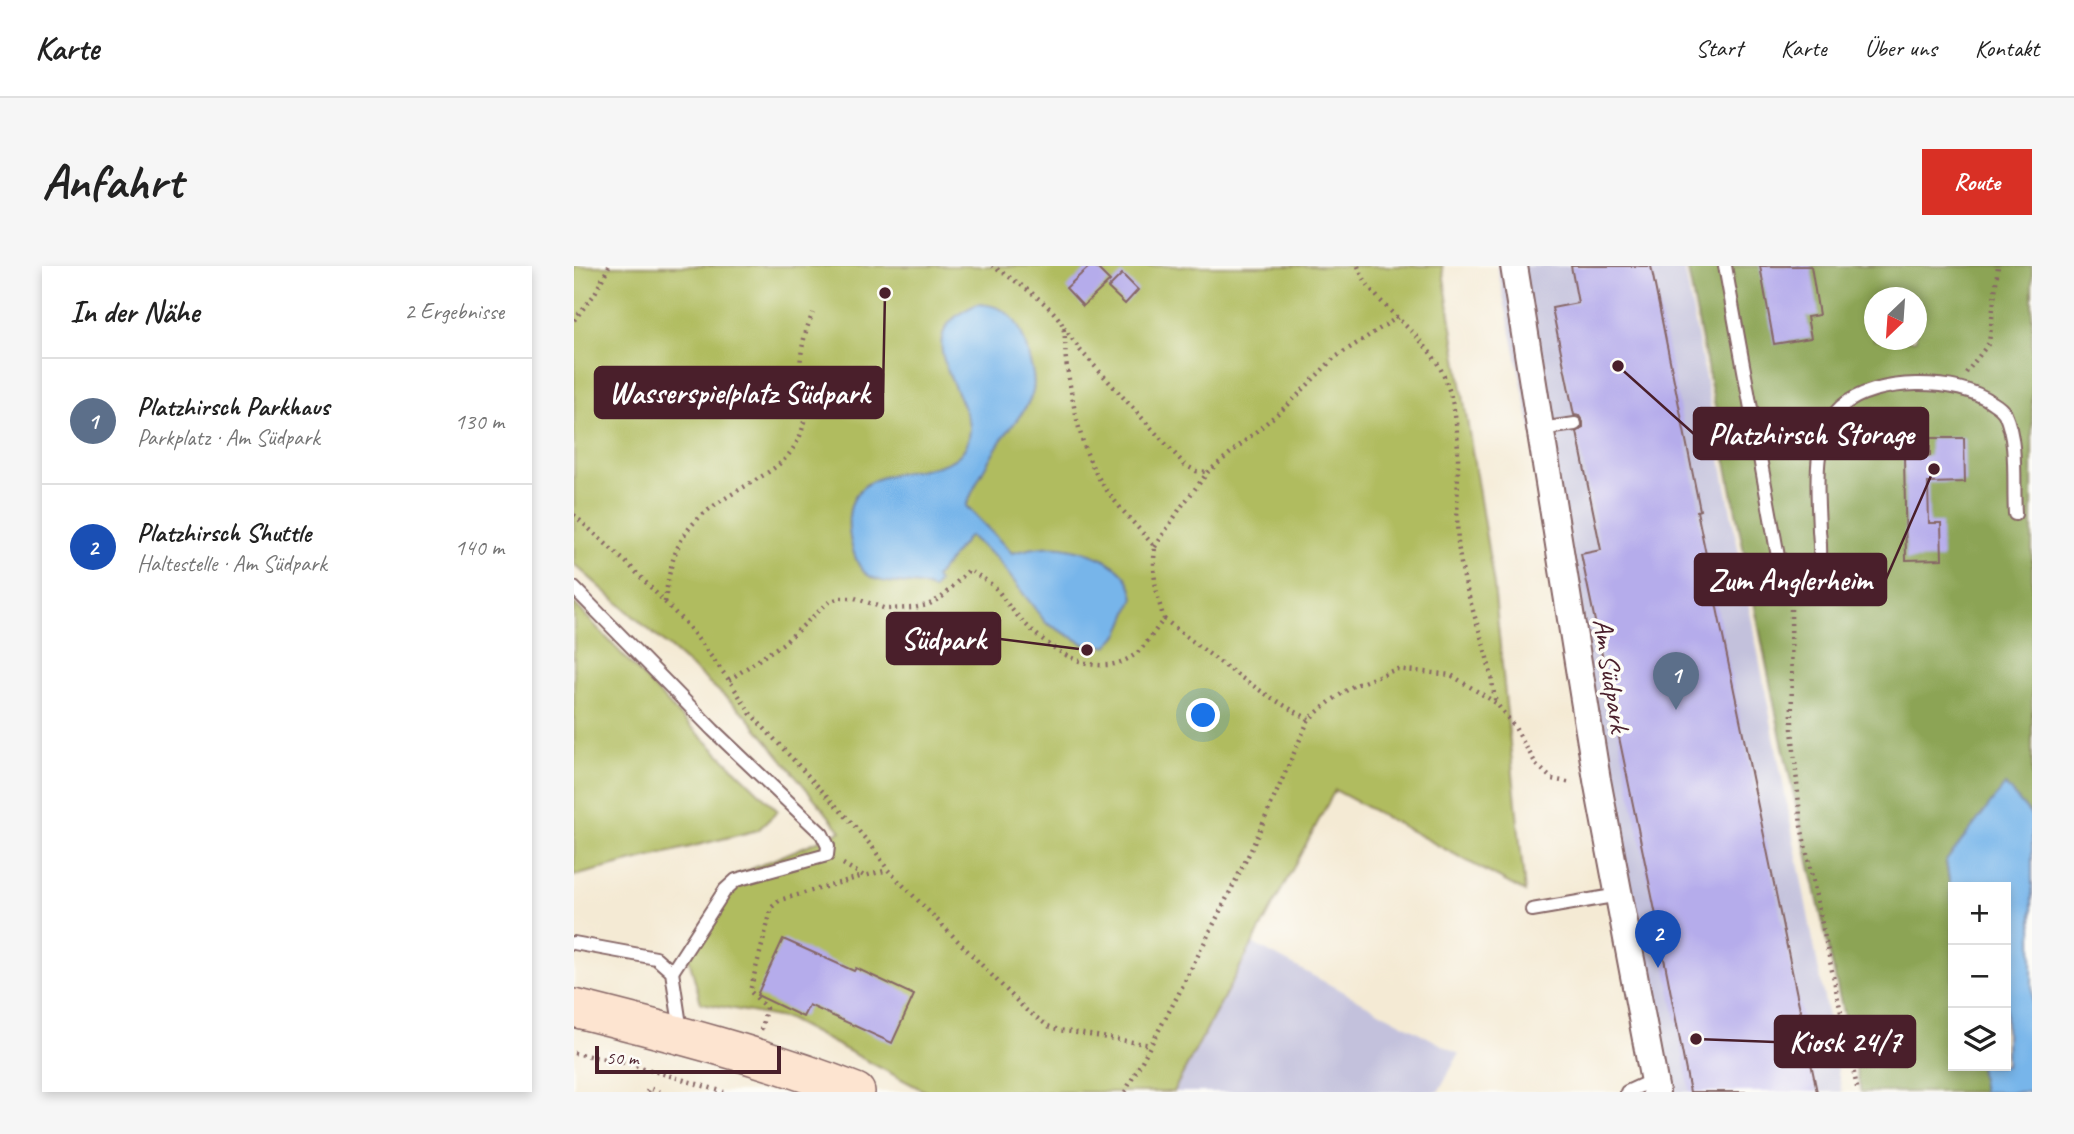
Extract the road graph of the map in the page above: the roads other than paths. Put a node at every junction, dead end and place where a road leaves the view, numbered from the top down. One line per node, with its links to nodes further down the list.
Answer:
1 (1514, 266): 4 (street, Am Südpark)
2 (1725, 266): 5 (lane)
3 (1575, 424): 4 (lane)
4 (1541, 429): 7 (street, Am Südpark)
5 (2015, 514)
6 (574, 588): 12 (lane)
7 (1620, 894): 8 (lane); 11 (street, Am Südpark)
8 (1532, 910)
9 (1661, 939): 11 (lane)
10 (574, 943): 12 (lane)
11 (1629, 946): 15 (street, Am Südpark)
12 (672, 972): 14 (lane)
13 (574, 1008): 14 (main road)
14 (681, 1034): 16 (main road)
15 (1655, 1086): 17 (lane)
16 (856, 1092)
17 (1627, 1092)

